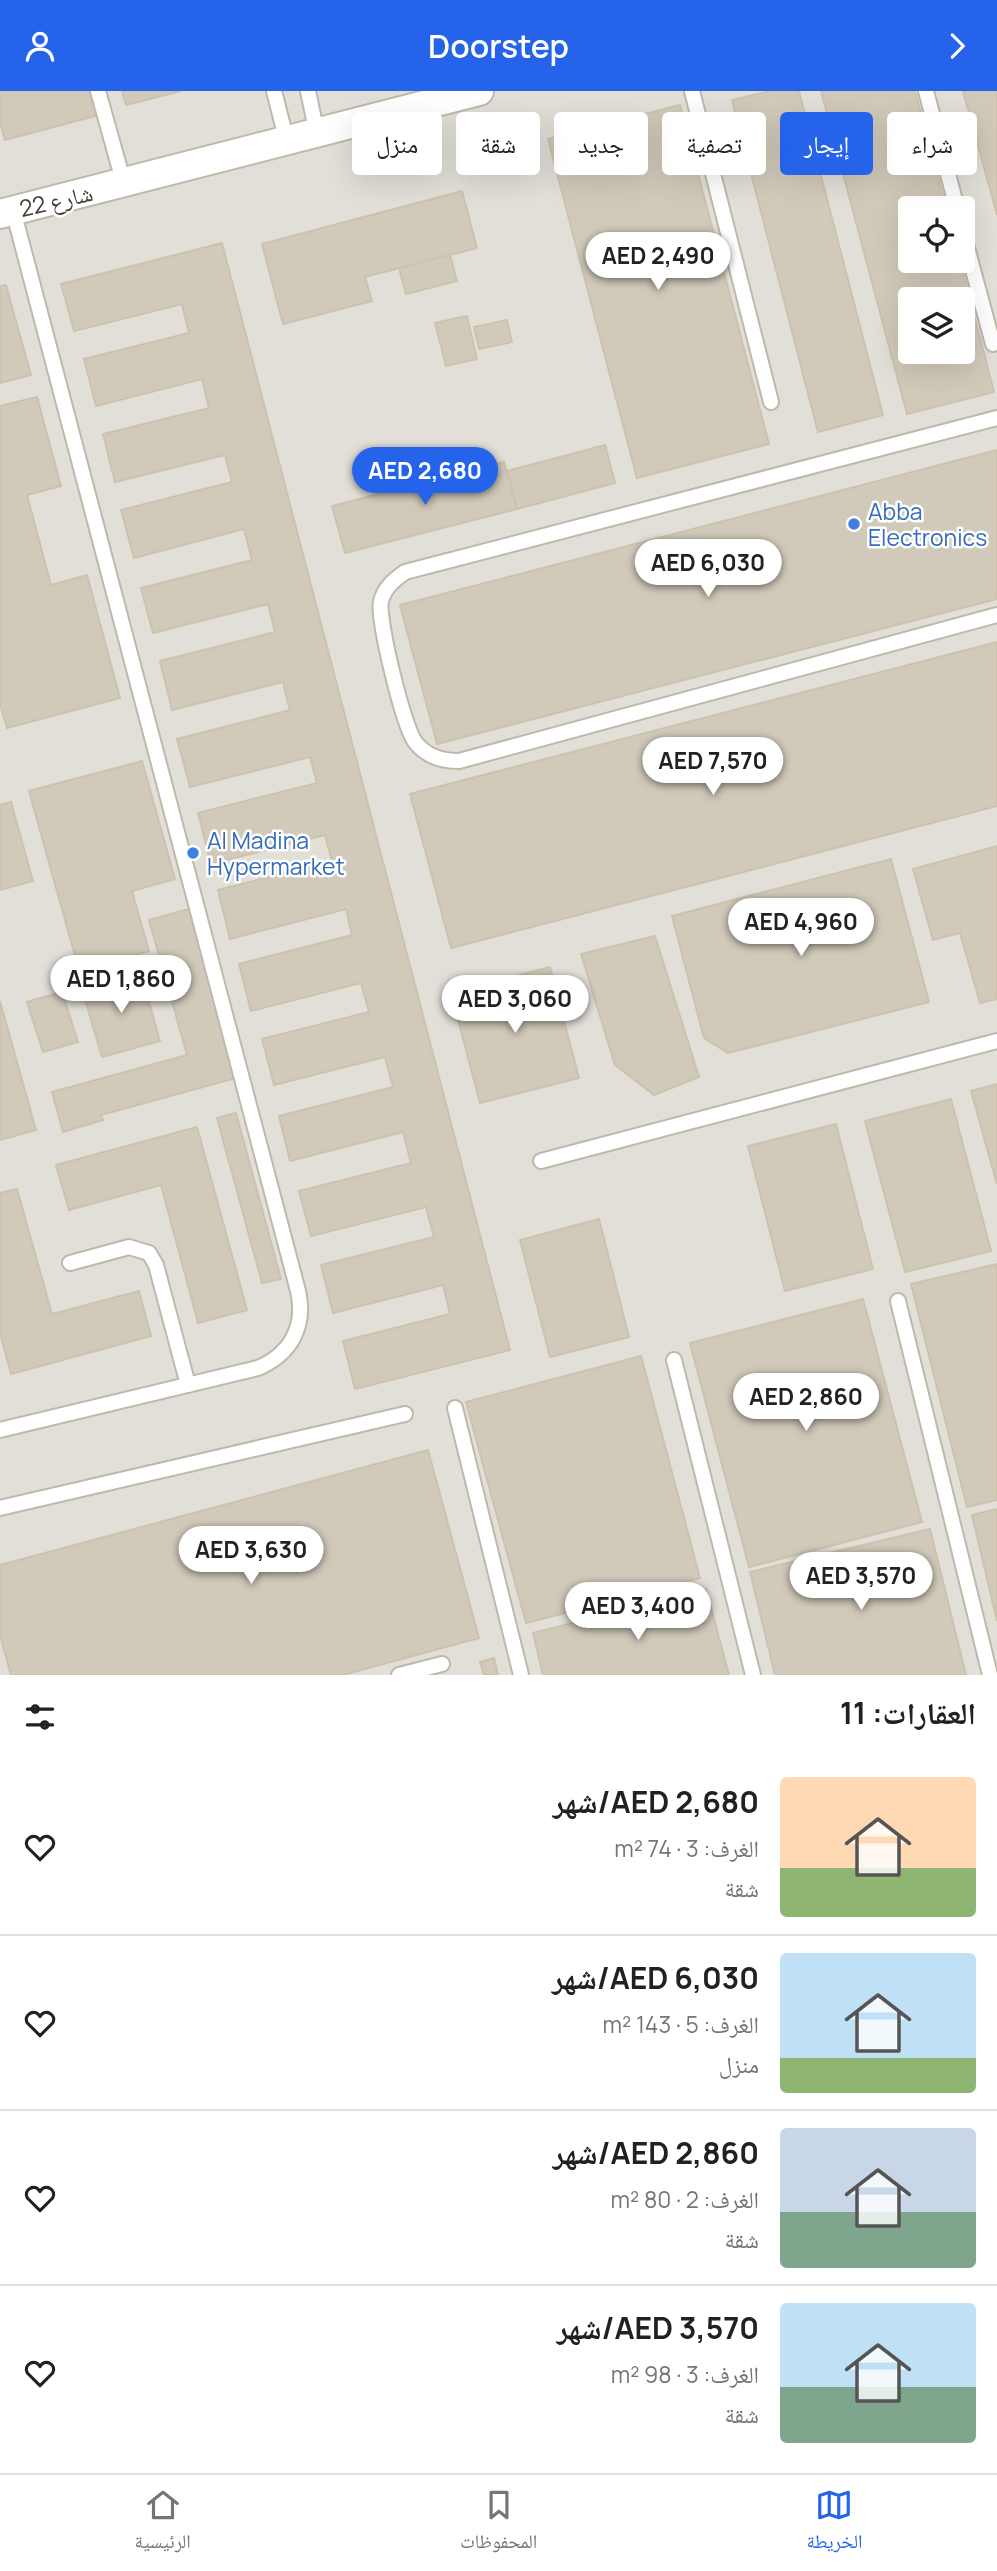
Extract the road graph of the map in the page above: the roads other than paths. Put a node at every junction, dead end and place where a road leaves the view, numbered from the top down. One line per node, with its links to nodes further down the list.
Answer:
1 (98, 91): 9 (lane)
2 (274, 91): 8 (lane)
3 (308, 91): 7 (lane)
4 (479, 91): 7 (street, شارع 22)
5 (692, 91): 14 (lane)
6 (926, 91): 10 (lane)
7 (317, 134): 8 (street, شارع 22)
8 (288, 142): 9 (street, شارع 22)
9 (124, 184): 11 (street, شارع 22)
10 (954, 196)
11 (6, 212): 22 (lane)
12 (974, 273): 13 (lane)
13 (993, 344)
14 (771, 402)
15 (997, 418): 16 (lane)
16 (997, 615)
17 (997, 1041): 18 (lane)
18 (541, 1161)
19 (70, 1263): 22 (lane)
20 (898, 1301): 31 (lane)
21 (674, 1360): 30 (lane)
22 (188, 1385): 25 (lane)
23 (455, 1408): 29 (lane)
24 (405, 1414): 26 (lane)
25 (0, 1430)
26 (0, 1508)
27 (443, 1664): 28 (lane)
28 (399, 1675)
29 (520, 1675)
30 (753, 1675)
31 (990, 1675)

